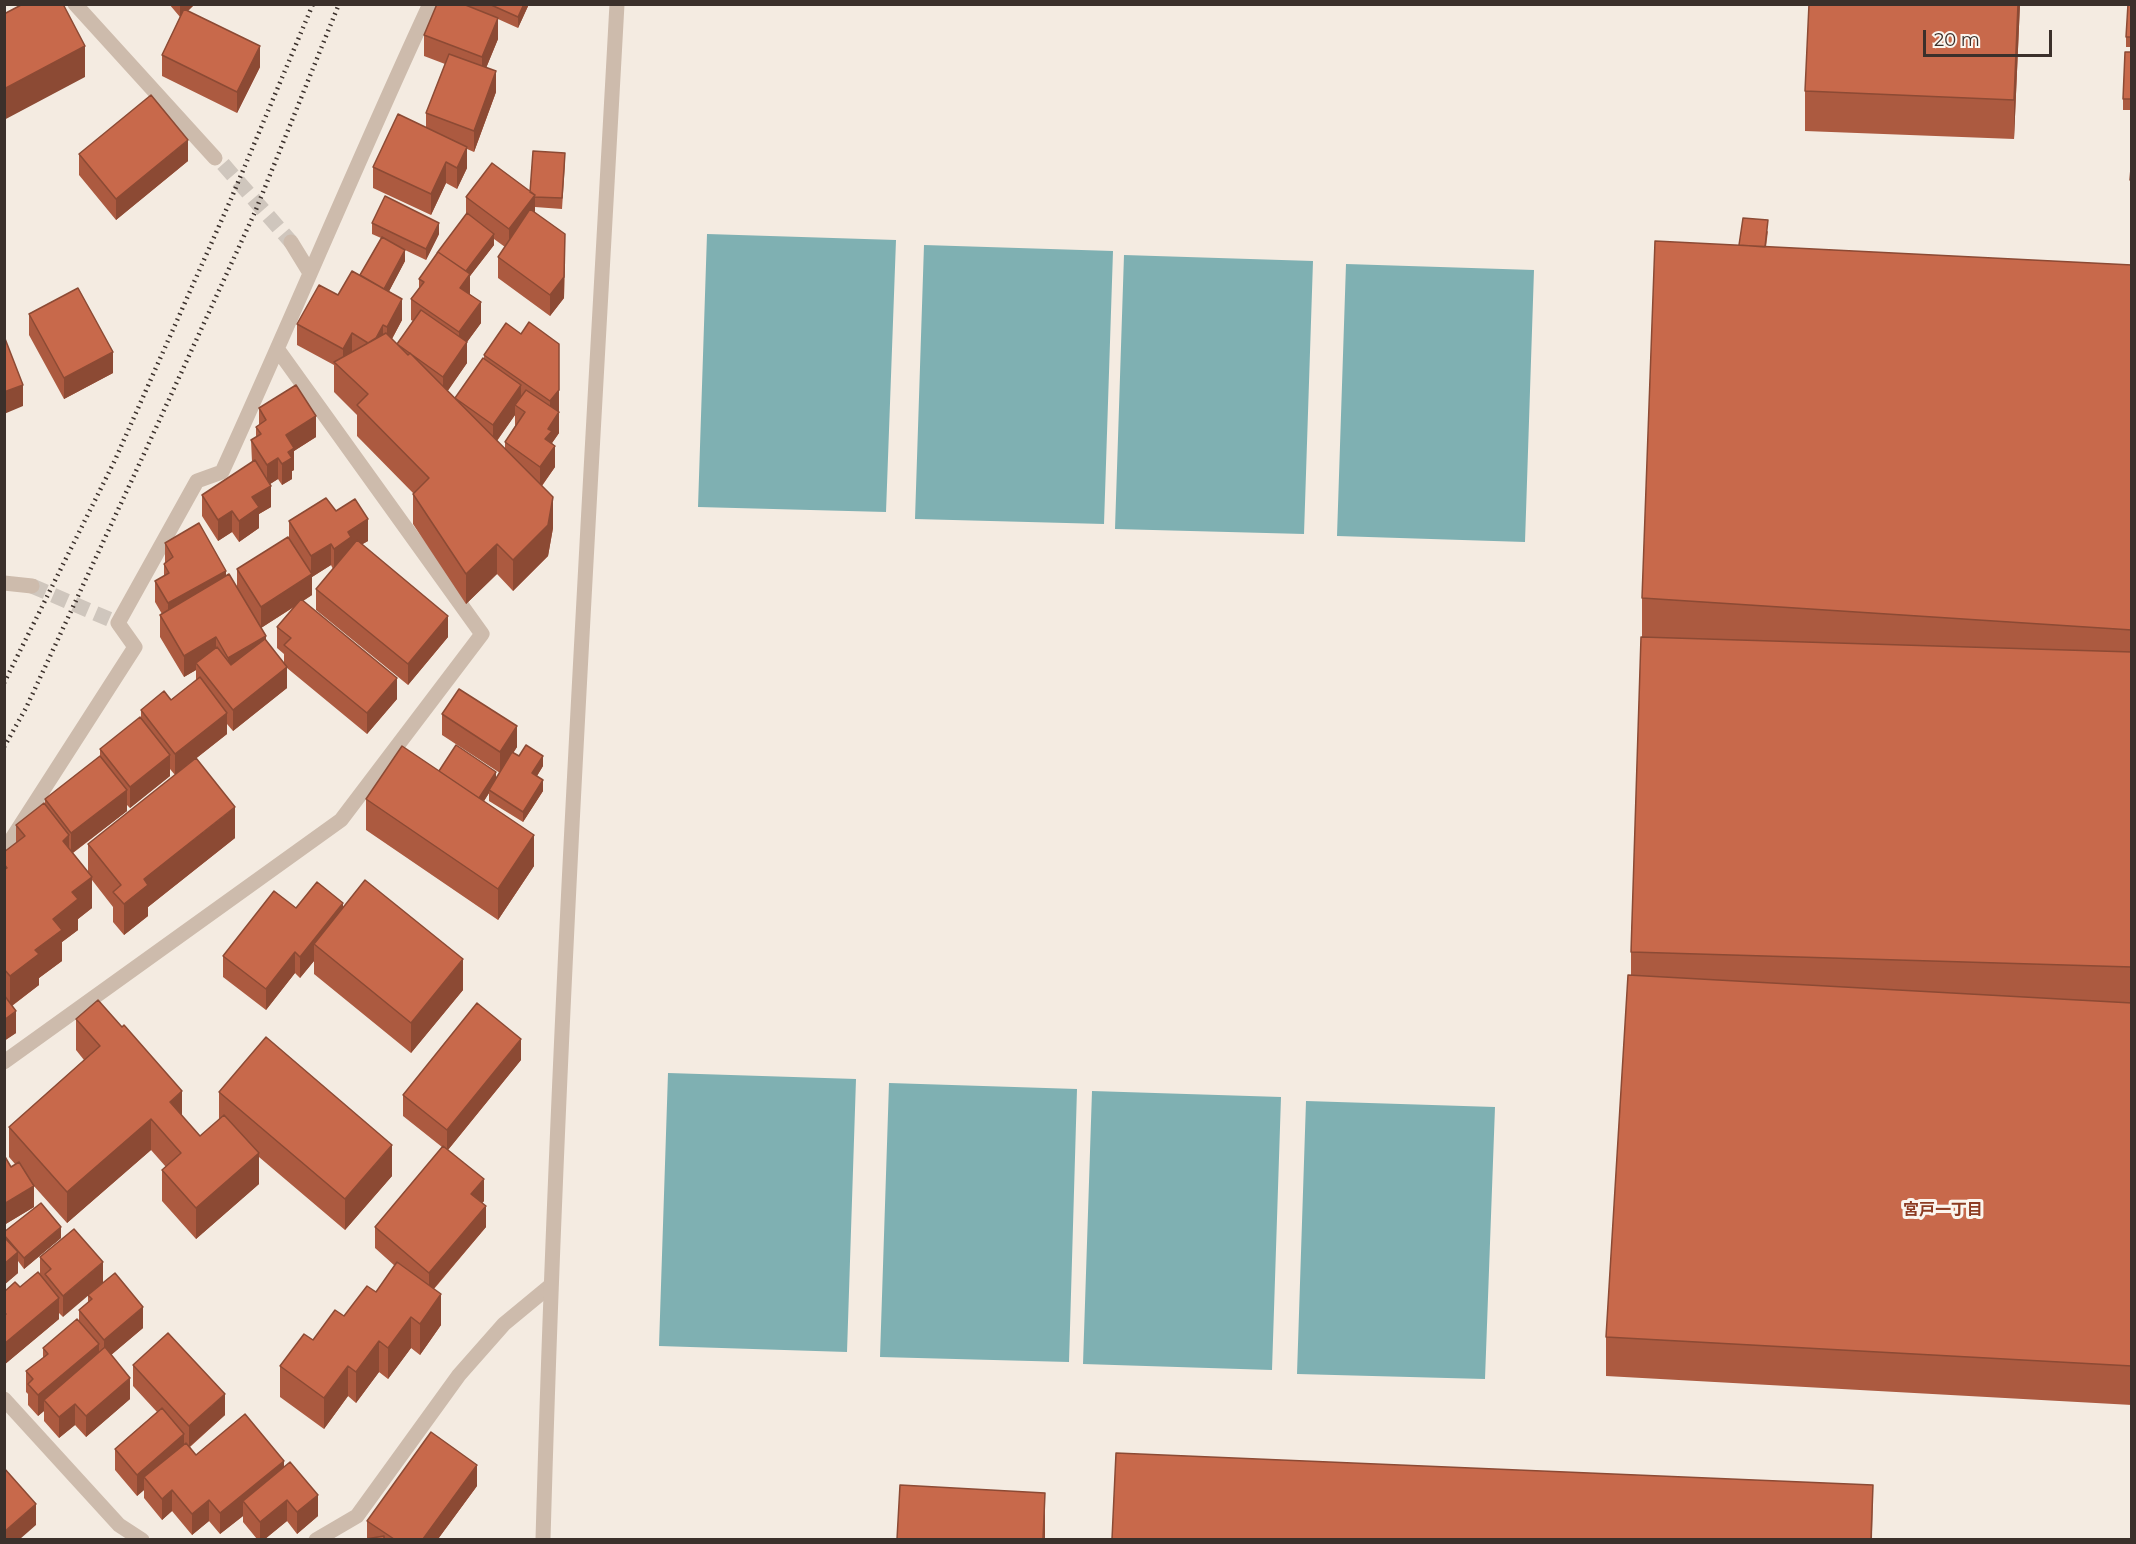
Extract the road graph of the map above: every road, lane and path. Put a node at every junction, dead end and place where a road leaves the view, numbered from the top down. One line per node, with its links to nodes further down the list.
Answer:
1 (75, 4): 4 (street)
2 (430, 4): 6 (street)
3 (617, 4): 12 (street)
4 (215, 158)
5 (291, 242): 6 (street)
6 (310, 273): 7 (street)
7 (278, 350): 10 (street); 11 (street)
8 (4, 583): 9 (street)
9 (32, 586)
10 (4, 851)
11 (4, 1062)
12 (550, 1287): 15 (street); 16 (street)
13 (4, 1399): 14 (street)
14 (142, 1539)
15 (316, 1539)
16 (543, 1539)

